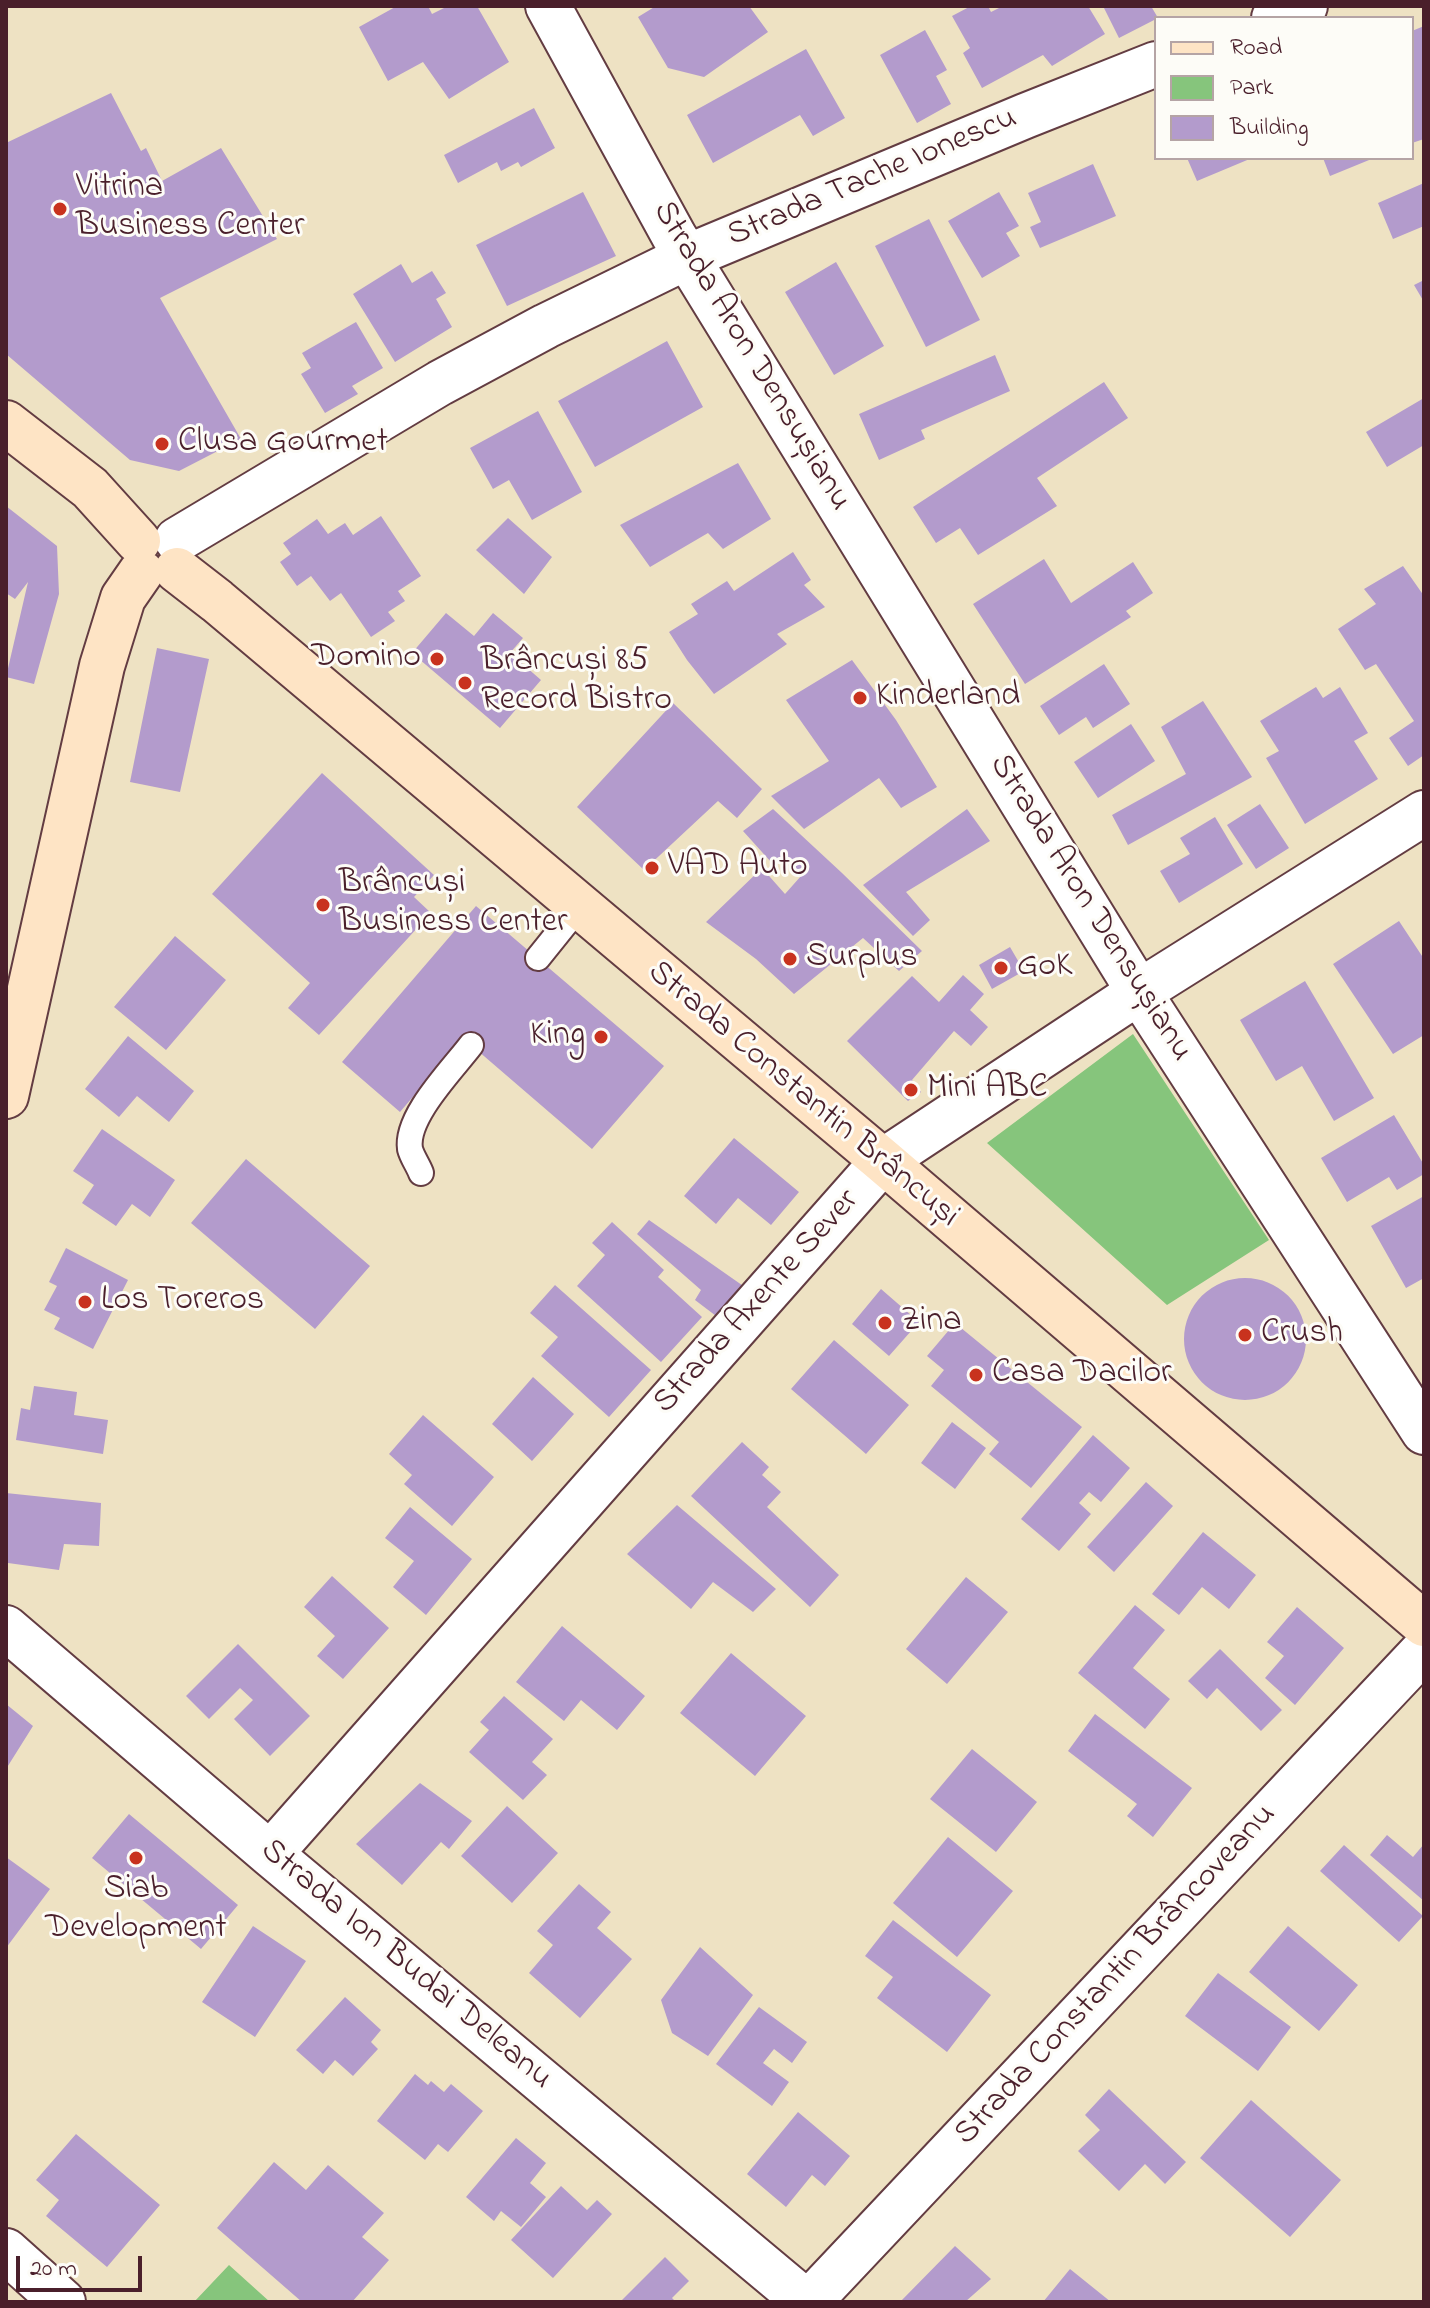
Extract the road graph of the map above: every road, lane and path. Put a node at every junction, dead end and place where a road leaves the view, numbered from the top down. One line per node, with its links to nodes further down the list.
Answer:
1 (548, 6): 5 (street, Strada Aron Densușianu)
2 (1305, 6): 3 (street)
3 (1279, 16)
4 (1154, 65): 5 (street, Strada Tache Ionescu)
5 (687, 257): 7 (street, Strada Tache Ionescu); 11 (street, Strada Aron Densușianu)
6 (6, 423): 7 (main road, Strada Constantin Brâncuși)
7 (158, 556): 9 (main road, Strada Constantin Brâncuși); 12 (main road)
8 (1424, 813): 11 (street, Strada Axente Sever)
9 (579, 907): 10 (lane); 15 (main road, Strada Constantin Brâncuși)
10 (538, 958)
11 (1139, 992): 15 (street, Strada Axente Sever); 17 (street, Strada Aron Densușianu)
12 (12, 1026): 14 (main road)
13 (471, 1045): 16 (lane)
14 (6, 1096)
15 (883, 1161): 18 (main road, Strada Constantin Brâncuși); 21 (street, Strada Axente Sever)
16 (421, 1173)
17 (1424, 1432)
18 (1424, 1624)
19 (6, 1628): 21 (street, Strada Ion Budai Deleanu)
20 (1424, 1650): 24 (street, Strada Constantin Brâncoveanu)
21 (270, 1854): 24 (street, Strada Ion Budai Deleanu)
22 (6, 2251): 23 (street)
23 (63, 2302)
24 (808, 2302)

